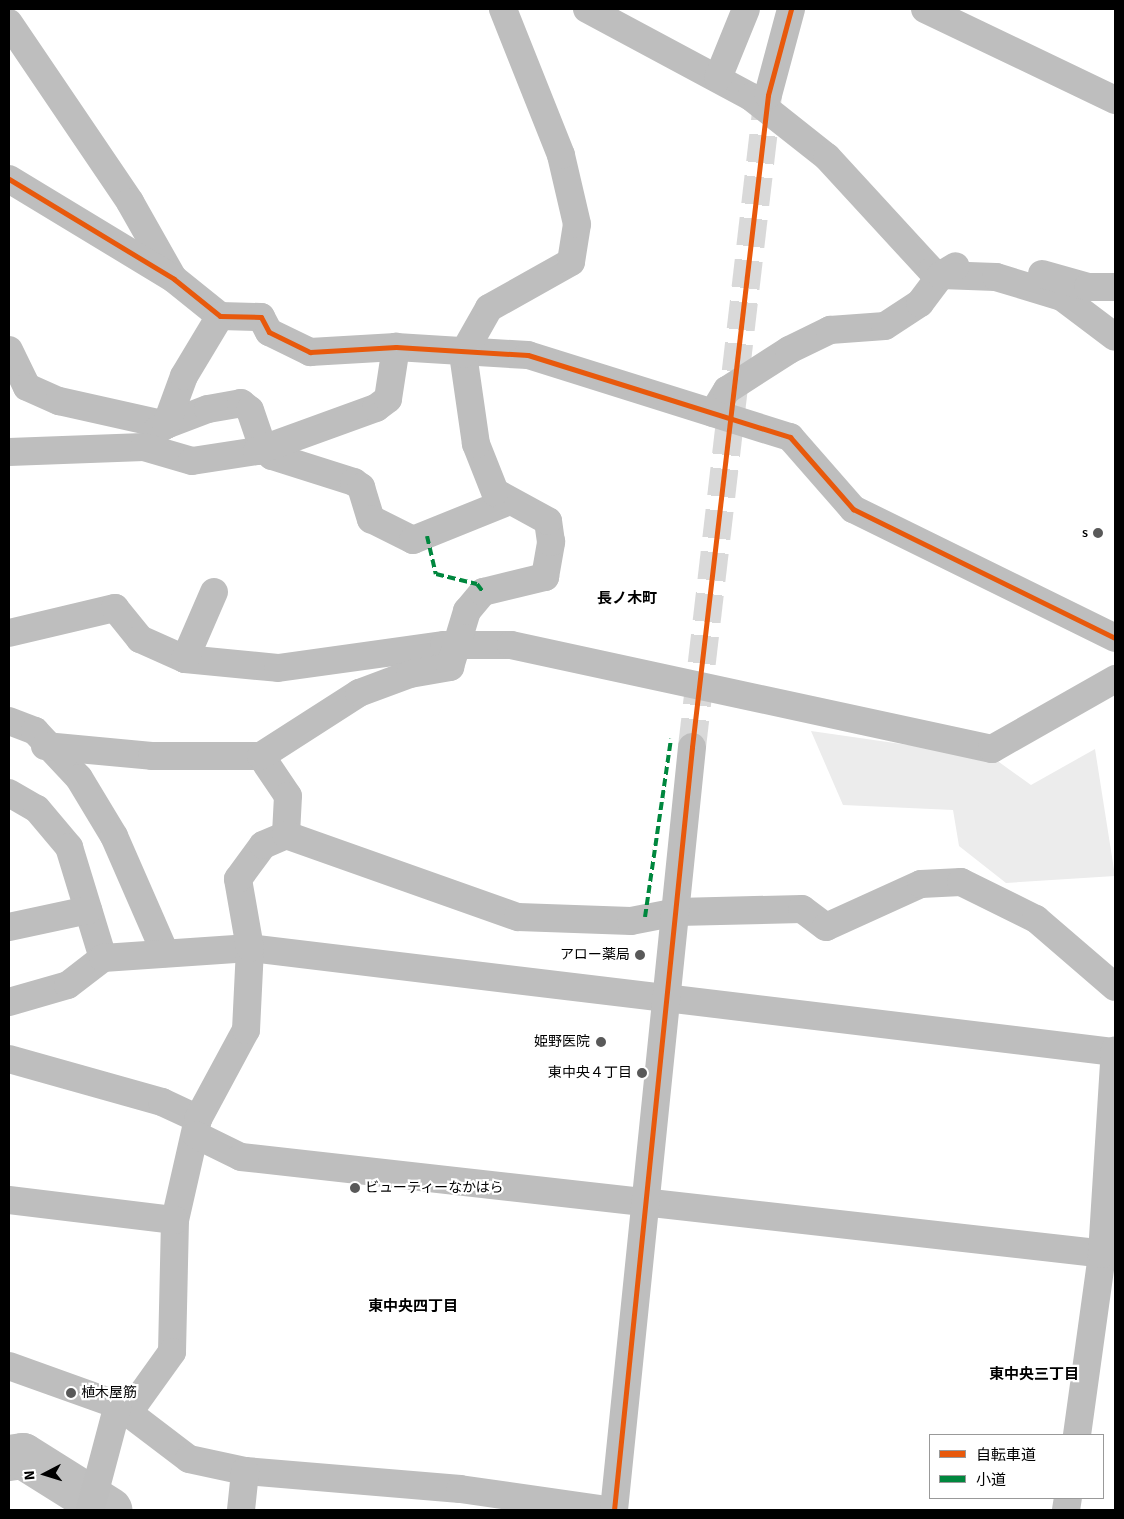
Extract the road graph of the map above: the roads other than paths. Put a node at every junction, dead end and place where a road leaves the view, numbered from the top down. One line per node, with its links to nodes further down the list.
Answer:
1 (503, 9): 18 (street)
2 (587, 9): 7 (street)
3 (746, 9): 7 (street)
4 (791, 9): 8 (street)
5 (925, 9): 9 (street)
6 (9, 23): 12 (street)
7 (718, 78): 11 (street)
8 (768, 95)
9 (1115, 100)
10 (9, 179): 12 (street)
11 (941, 275): 13 (street); 15 (street); 19 (street)
12 (174, 280): 14 (street)
13 (1115, 287)
14 (220, 316): 16 (street); 20 (street)
15 (1115, 337)
16 (396, 347): 18 (street); 21 (street)
17 (9, 350): 20 (street)
18 (463, 354): 19 (street); 24 (street)
19 (713, 413): 27 (street)
20 (166, 425): 21 (street); 22 (street)
21 (263, 448): 22 (street); 24 (street)
22 (68, 450): 23 (street)
23 (9, 452)
24 (507, 502): 28 (street)
25 (214, 592): 29 (street)
26 (9, 633): 29 (street)
27 (1115, 638)
28 (458, 644): 29 (street); 30 (street); 34 (street)
29 (185, 659)
30 (1115, 679)
31 (9, 721): 32 (street)
32 (45, 746): 34 (street); 41 (street)
33 (692, 747): 38 (street)
34 (261, 756): 36 (street)
35 (9, 793): 37 (street)
36 (286, 835): 38 (street); 40 (street)
37 (88, 910): 39 (street); 42 (street)
38 (677, 912): 43 (street); 44 (street)
39 (9, 927)
40 (250, 948): 41 (street); 44 (street); 48 (street)
41 (165, 953): 42 (street)
42 (103, 958): 45 (street)
43 (1115, 987)
44 (670, 996): 46 (street); 50 (street)
45 (9, 1002)
46 (1115, 1051): 52 (street)
47 (9, 1059): 48 (street)
48 (197, 1127): 50 (street); 51 (street)
49 (9, 1200): 51 (street)
50 (647, 1204): 52 (street); 61 (street)
51 (175, 1220): 54 (street)
52 (1108, 1254): 55 (street)
53 (9, 1366): 54 (street)
54 (124, 1408): 56 (street); 57 (street)
55 (1077, 1434)
56 (246, 1471): 58 (street); 59 (street)
57 (94, 1498)
58 (459, 1500): 60 (street)
59 (241, 1510)
60 (605, 1510)
61 (614, 1510)

